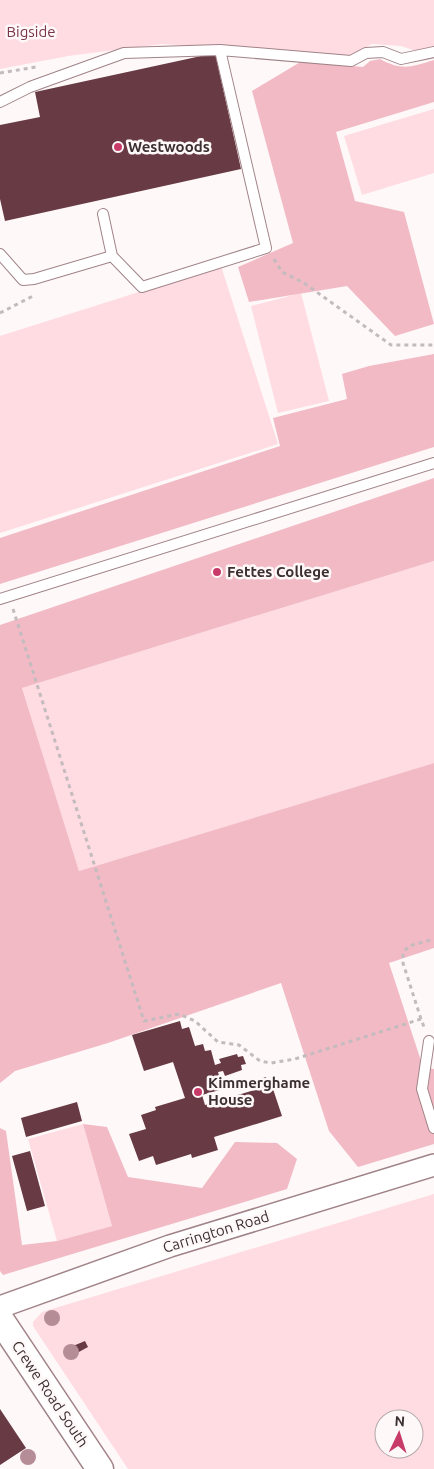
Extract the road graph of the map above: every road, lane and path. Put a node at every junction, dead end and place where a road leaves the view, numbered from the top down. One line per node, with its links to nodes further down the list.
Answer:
1 (220, 50): 2 (lane); 3 (lane); 5 (lane)
2 (434, 52)
3 (0, 102)
4 (103, 214): 7 (lane)
5 (266, 248): 7 (lane); 8 (path)
6 (0, 254): 7 (lane)
7 (112, 256)
8 (434, 345)
9 (434, 463): 10 (lane)
10 (4, 598): 12 (path)
11 (434, 939): 12 (path)
12 (421, 1019): 13 (path)
13 (429, 1041): 14 (lane)
14 (434, 1128)
15 (434, 1165): 16 (street, Carrington Road)
16 (0, 1306)
17 (0, 1319): 18 (street, Crewe Road South)
18 (100, 1469)

